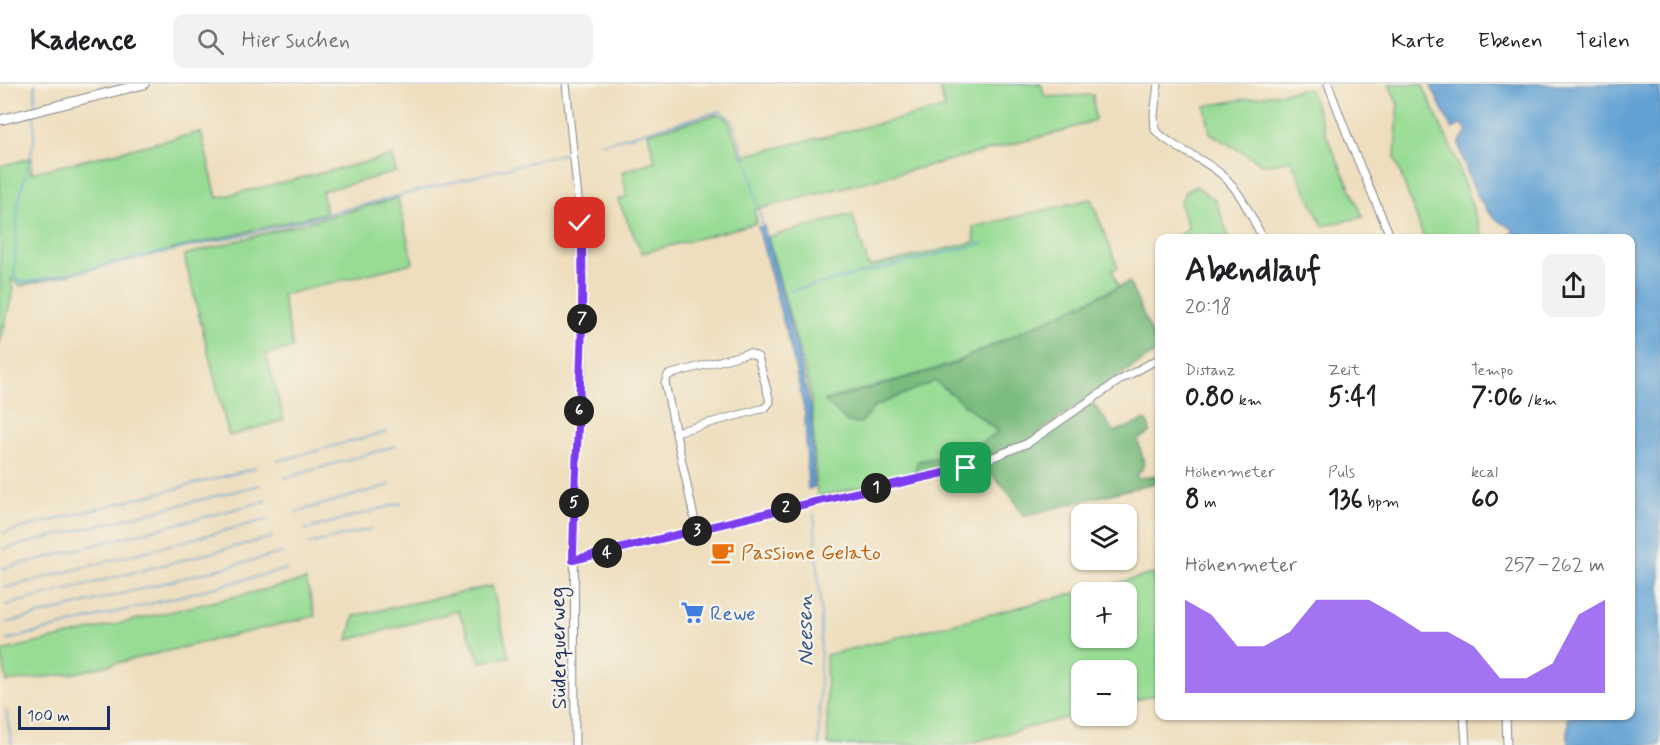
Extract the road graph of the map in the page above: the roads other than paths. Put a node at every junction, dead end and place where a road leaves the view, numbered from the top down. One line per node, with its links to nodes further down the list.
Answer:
1 (144, 84): 5 (main road)
2 (566, 84): 11 (street, Süderquerweg)
3 (1158, 84): 6 (street)
4 (1328, 84): 7 (street)
5 (0, 120)
6 (1261, 234)
7 (1389, 234)
8 (1155, 360): 10 (street)
9 (676, 432): 9 (street); 10 (street)
10 (697, 531): 11 (street)
11 (573, 560): 14 (street, Süderquerweg)
12 (1464, 720): 15 (street)
13 (1506, 720): 16 (street)
14 (575, 745)
15 (1466, 745)
16 (1507, 745)

